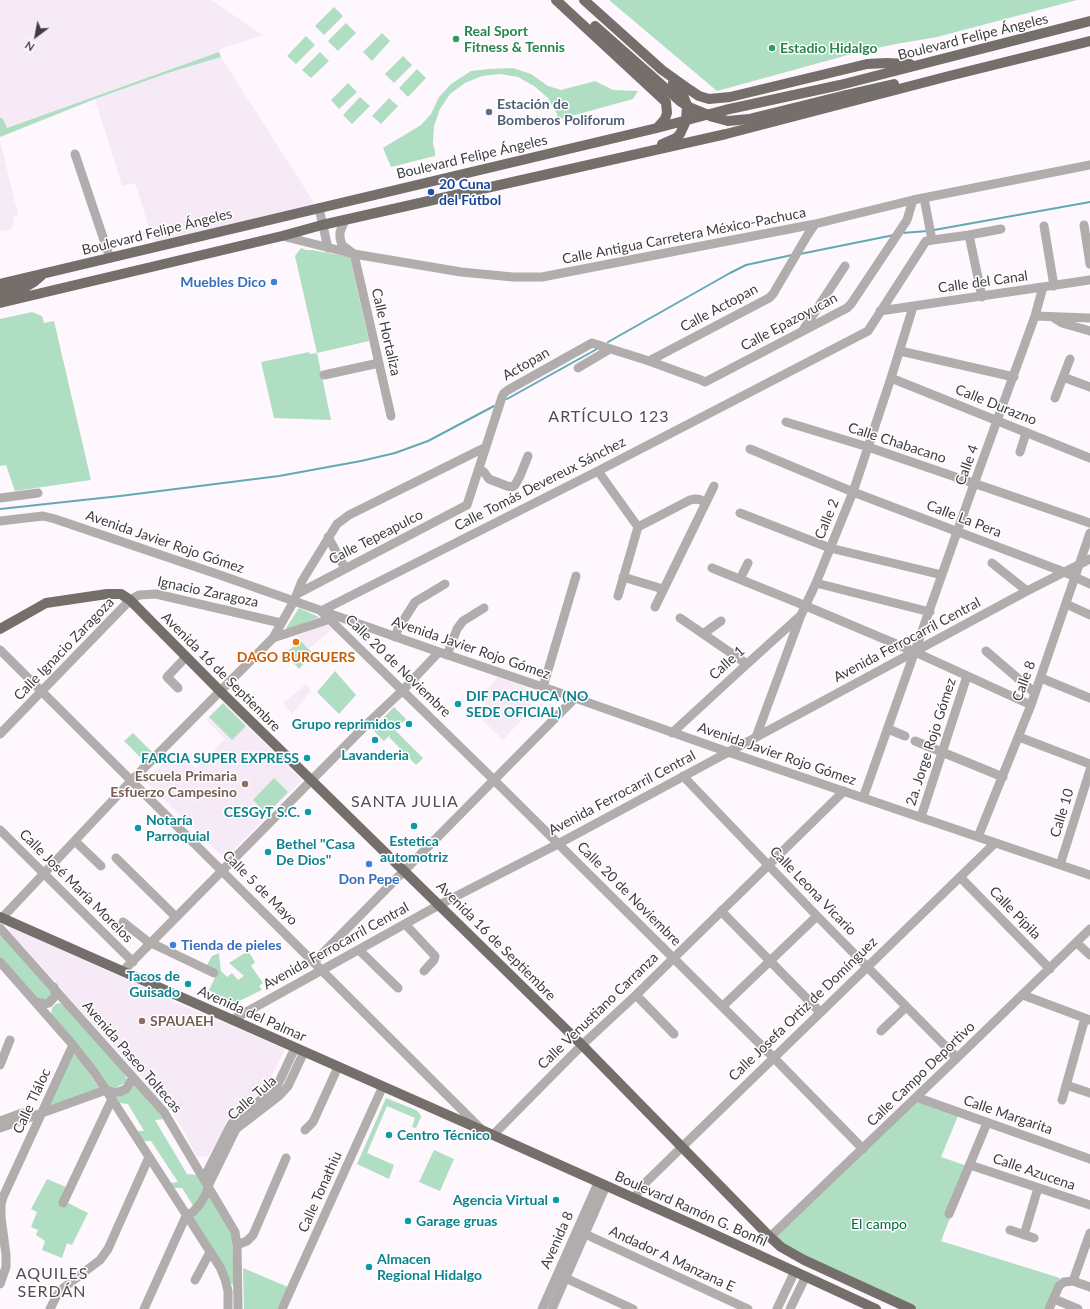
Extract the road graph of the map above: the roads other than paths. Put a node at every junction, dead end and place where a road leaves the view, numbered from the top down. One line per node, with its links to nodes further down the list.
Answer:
1 (556, 0): 10 (main road)
2 (561, 0): 9 (main road, bridge)
3 (584, 0): 5 (main road)
4 (1090, 21): 7 (main road, Boulevard Felipe Ángeles)
5 (612, 25): 8 (main road); 10 (main road)
6 (1090, 41): 9 (main road)
7 (921, 64): 8 (main road); 11 (main road, Boulevard Felipe Ángeles)
8 (662, 70): 11 (main road)
9 (918, 85): 13 (main road)
10 (658, 94): 12 (main road)
11 (686, 121): 12 (main road, Boulevard Felipe Ángeles); 13 (main road)
12 (657, 128): 18 (main road, Boulevard Felipe Ángeles)
13 (647, 152): 19 (main road)
14 (75, 154): 32 (street)
15 (1090, 165): 16 (street, Calle Antigua Carretera México-Pachuca)
16 (924, 198): 17 (street, Calle Antigua Carretera México-Pachuca); 27 (street)
17 (913, 200): 20 (street, Calle Antigua Carretera México-Pachuca); 47 (street, Calle Epazoyucan)
18 (319, 208): 21 (street); 32 (main road, Boulevard Felipe Ángeles)
19 (345, 220): 21 (main road); 31 (street)
20 (815, 224): 24 (street, Calle Antigua Carretera México-Pachuca); 29 (street, Calle Actopan)
21 (322, 225): 26 (main road); 30 (street)
22 (1084, 225): 33 (street)
23 (1044, 226): 38 (street)
24 (792, 229): 29 (street); 31 (street, Calle Antigua Carretera México-Pachuca)
25 (1001, 229): 28 (street)
26 (282, 236): 30 (street, Calle Antigua Carretera México-Pachuca); 41 (main road)
27 (930, 236): 28 (street); 43 (street, Calle Tomás Devereux Sánchez)
28 (969, 236): 40 (street)
29 (800, 247): 52 (street, Calle Actopan)
30 (328, 248): 31 (street, Calle Antigua Carretera México-Pachuca)
31 (354, 254): 53 (street, Calle Hortaliza)
32 (110, 258): 35 (main road, Boulevard Felipe Ángeles)
33 (1090, 264)
34 (845, 266): 47 (street)
35 (43, 274): 37 (main road, Boulevard Felipe Ángeles); 41 (main road)
36 (1090, 280): 38 (street, Calle del Canal)
37 (0, 284)
38 (1054, 286): 39 (street, Calle del Canal)
39 (1043, 287): 40 (street, Calle del Canal); 44 (street, Calle 4)
40 (982, 297): 42 (street, Calle del Canal)
41 (1, 301)
42 (913, 307): 43 (street, Calle del Canal); 50 (street, Calle 2)
43 (880, 311): 72 (street, Calle Tomás Devereux Sánchez)
44 (1036, 316): 45 (street); 56 (street, Calle 4)
45 (1053, 317): 46 (street); 48 (street)
46 (1090, 318)
47 (802, 331): 52 (street, Calle Epazoyucan)
48 (1090, 331)
49 (610, 349): 52 (street, Actopan); 54 (street); 65 (street, Actopan)
50 (900, 351): 56 (street); 58 (street, Calle 2)
51 (1070, 359): 57 (street)
52 (649, 361)
53 (379, 363): 55 (street); 61 (street, Calle Hortaliza)
54 (578, 368)
55 (324, 375)
56 (1014, 377): 62 (street, Calle 4)
57 (1063, 377): 59 (street); 60 (street)
58 (891, 378): 62 (street, Calle Durazno); 66 (street, Calle 2)
59 (1090, 387)
60 (1056, 398)
61 (391, 416)
62 (998, 421): 64 (street, Calle Durazno); 73 (street, Calle 4)
63 (786, 422): 66 (street, Calle Chabacano)
64 (1026, 433): 68 (street); 70 (street, Calle Durazno)
65 (486, 447): 71 (street, Actopan); 86 (street)
66 (868, 448): 73 (street, Calle Chabacano); 75 (street, Calle 2)
67 (750, 449): 75 (street, Calle La Pera)
68 (1020, 452)
69 (528, 456): 71 (street)
70 (1090, 458)
71 (479, 470): 79 (street, Actopan)
72 (598, 471): 83 (street); 112 (street, Calle Tomás Devereux Sánchez)
73 (974, 484): 82 (street, Calle Chabacano); 84 (street, Calle 4)
74 (714, 486): 78 (street)
75 (853, 492): 84 (street, Calle La Pera); 87 (street, Calle 2)
76 (38, 493): 77 (street)
77 (0, 498)
78 (705, 503): 83 (street); 103 (street)
79 (467, 505): 92 (street, Calle Tepeapulco)
80 (740, 513): 87 (street)
81 (0, 521): 106 (street, Avenida Javier Rojo Gómez)
82 (1090, 523)
83 (638, 526): 98 (street)
84 (958, 532): 94 (street, Calle La Pera); 95 (street, Calle 4)
85 (1090, 532): 91 (street, Calle 8)
86 (328, 537): 92 (street); 106 (street)
87 (830, 548): 95 (street); 100 (street, Calle 2)
88 (1090, 559): 91 (street, Avenida Ferrocarril Central)
89 (748, 563): 99 (street)
90 (992, 563): 104 (street)
91 (1078, 565): 94 (street, Avenida Ferrocarril Central); 97 (street, Calle 8)
92 (345, 568): 106 (street, Calle Tepeapulco)
93 (712, 568): 99 (street)
94 (1064, 572): 97 (street, Calle La Pera); 104 (street, Avenida Ferrocarril Central)
95 (942, 575): 113 (street, Calle 4)
96 (576, 576): 132 (street)
97 (1075, 576): 102 (street, Calle La Pera); 108 (street, Calle 8)
98 (623, 577): 103 (street); 105 (street)
99 (740, 579): 109 (street)
100 (816, 583): 109 (street, Calle 2); 113 (street)
101 (445, 584): 122 (street)
102 (1090, 584)
103 (663, 589): 110 (street)
104 (1027, 591): 126 (street, Avenida Ferrocarril Central)
105 (618, 596)
106 (296, 597): 112 (street, Avenida Javier Rojo Gómez); 119 (street)
107 (130, 600): 119 (street, Ignacio Zaragoza); 120 (main road); 128 (main road, Avenida 16 de Septiembre); 136 (street, Calle Ignacio Zaragoza)
108 (1066, 604): 115 (street); 131 (street, Calle 8)
109 (806, 606): 114 (street, Calle 2); 126 (street)
110 (655, 607)
111 (484, 608): 127 (street)
112 (321, 611): 117 (street, Calle 20 de Noviembre); 122 (street, Avenida Javier Rojo Gómez)
113 (930, 612): 126 (street, Calle 4)
114 (801, 615): 129 (street, Calle 1); 145 (street, Calle 2)
115 (1090, 615)
116 (680, 618): 121 (street)
117 (330, 619): 123 (street); 134 (street, Calle 20 de Noviembre)
118 (721, 620): 121 (street)
119 (282, 623): 123 (street)
120 (0, 629)
121 (703, 634): 129 (street)
122 (395, 637): 127 (street, Avenida Javier Rojo Gómez)
123 (273, 638): 135 (street)
124 (0, 650): 136 (street, Calle 5 de Mayo)
125 (986, 651): 137 (street)
126 (915, 652): 130 (street); 141 (street, Calle 4); 145 (street, Avenida Ferrocarril Central)
127 (443, 654): 132 (street, Avenida Javier Rojo Gómez); 134 (street)
128 (186, 657): 133 (street); 135 (main road, Avenida 16 de Septiembre)
129 (746, 664): 142 (street, Calle 1)
130 (967, 676): 140 (street); 149 (street, 2a. Jorge Rojo Gómez)
131 (1041, 678): 137 (street, Calle 8); 139 (street)
132 (543, 687): 138 (street, Avenida Javier Rojo Gómez)
133 (178, 688)
134 (403, 690): 154 (street, Calle 20 de Noviembre); 156 (street)
135 (220, 691): 155 (street); 156 (main road, Avenida 16 de Septiembre)
136 (41, 692): 143 (street, Calle Ignacio Zaragoza); 155 (street, Calle 5 de Mayo)
137 (1035, 693): 140 (street, Calle 8)
138 (575, 698): 142 (street, Avenida Javier Rojo Gómez); 154 (street)
139 (1090, 698)
140 (1031, 705): 146 (street, Calle 8)
141 (888, 729): 144 (street); 158 (street, Calle 4)
142 (672, 733): 148 (street, Avenida Javier Rojo Gómez)
143 (0, 734)
144 (905, 736)
145 (756, 737): 148 (street, Avenida Ferrocarril Central)
146 (1019, 737): 150 (street); 153 (street, Calle 8)
147 (915, 741): 149 (street)
148 (728, 752): 152 (street, Avenida Ferrocarril Central); 157 (street, Avenida Javier Rojo Gómez)
149 (942, 752): 153 (street); 159 (street, 2a. Jorge Rojo Gómez)
150 (1090, 764)
151 (1090, 770): 167 (street, Calle 10)
152 (683, 776): 164 (street, Avenida Ferrocarril Central); 166 (street, Calle Leona Vicario)
153 (1003, 777): 161 (street, Calle 8)
154 (494, 780): 164 (street, Calle 20 de Noviembre); 170 (street)
155 (131, 781): 162 (street); 169 (street, Calle 5 de Mayo)
156 (312, 781): 169 (street); 170 (main road, Avenida 16 de Septiembre)
157 (844, 791): 158 (street, Avenida Javier Rojo Gómez); 166 (street, Calle Venustiano Carranza)
158 (863, 798): 159 (street, Avenida Javier Rojo Gómez)
159 (921, 817): 161 (street, Avenida Javier Rojo Gómez)
160 (0, 830): 171 (street, Calle José María Morelos)
161 (978, 837): 163 (street, Avenida Javier Rojo Gómez)
162 (74, 841): 168 (street); 171 (street)
163 (995, 842): 167 (street, Avenida Javier Rojo Gómez); 173 (street, Calle Josefa Ortiz de Domínguez)
164 (558, 844): 174 (street, Avenida Ferrocarril Central); 187 (street, Calle 20 de Noviembre)
165 (116, 858): 178 (street)
166 (768, 865): 175 (street, Calle Venustiano Carranza); 176 (street, Calle Leona Vicario)
167 (1060, 865): 172 (street, Avenida Javier Rojo Gómez)
168 (102, 866)
169 (222, 871): 178 (street); 190 (street, Calle 5 de Mayo)
170 (405, 871): 174 (main road, Avenida 16 de Septiembre); 190 (street)
171 (43, 873): 177 (street); 189 (street, Calle José María Morelos)
172 (1090, 875)
173 (960, 877): 192 (street, Calle Josefa Ortiz de Domínguez); 193 (street, Calle Pípila)
174 (439, 905): 180 (street, Avenida Ferrocarril Central); 214 (main road, Avenida 16 de Septiembre)
175 (721, 911): 187 (street, Calle Venustiano Carranza); 191 (street)
176 (817, 916): 191 (street); 192 (street, Calle Leona Vicario)
177 (1, 917): 196 (main road, Avenida del Palmar)
178 (176, 917): 183 (street)
179 (123, 922): 183 (street)
180 (405, 924): 185 (street, Avenida Ferrocarril Central); 195 (street)
181 (0, 928): 198 (street, Avenida Paseo Toltecas)
182 (1090, 929): 184 (street, Calle Campo Deportivo)
183 (151, 943): 189 (street); 197 (street)
184 (1076, 943): 186 (street); 193 (street, Calle Campo Deportivo)
185 (359, 950): 194 (street, Avenida Ferrocarril Central); 199 (street)
186 (1090, 955)
187 (673, 958): 200 (street, Calle Venustiano Carranza); 204 (street, Calle 20 de Noviembre)
188 (0, 962): 202 (street)
189 (133, 962): 196 (street)
190 (314, 962): 194 (street, Calle 5 de Mayo)
191 (770, 962): 204 (street); 206 (street)
192 (867, 966): 205 (street, Calle Leona Vicario); 206 (street, Calle Josefa Ortiz de Domínguez)
193 (1050, 968): 201 (street, Calle Campo Deportivo)
194 (322, 970): 209 (street, Avenida Ferrocarril Central); 233 (street, Calle 5 de Mayo)
195 (424, 971)
196 (123, 972): 209 (main road, Avenida del Palmar)
197 (214, 973)
198 (54, 987): 202 (street); 203 (street, Avenida Paseo Toltecas)
199 (398, 988)
200 (636, 995): 211 (street); 214 (street, Calle Venustiano Carranza)
201 (1023, 995): 208 (street); 217 (street, Calle Campo Deportivo)
202 (36, 1002): 207 (street)
203 (68, 1003): 207 (street); 220 (street, Avenida Paseo Toltecas)
204 (723, 1006): 216 (street, Calle 20 de Noviembre)
205 (906, 1007): 210 (street); 217 (street, Calle Leona Vicario)
206 (820, 1012): 216 (street, Calle Josefa Ortiz de Domínguez)
207 (48, 1016): 213 (street)
208 (1088, 1019): 221 (street)
209 (232, 1020): 215 (main road, Avenida del Palmar)
210 (881, 1031)
211 (674, 1034)
212 (10, 1040): 218 (street)
213 (73, 1045): 223 (street); 228 (street, Calle Tláloc)
214 (582, 1045): 234 (street, Calle Venustiano Carranza); 235 (main road, Avenida 16 de Septiembre)
215 (299, 1050): 219 (main road, Avenida del Palmar); 241 (street, Calle Tula)
216 (773, 1057): 235 (street, Calle Josefa Ortiz de Domínguez); 236 (street, Calle 20 de Noviembre)
217 (958, 1058): 225 (street, Calle Campo Deportivo)
218 (0, 1065)
219 (338, 1067): 222 (main road, Avenida del Palmar); 232 (street)
220 (133, 1078): 223 (street); 241 (street, Avenida Paseo Toltecas)
221 (1066, 1085): 224 (street); 227 (street)
222 (383, 1086): 233 (main road, Avenida del Palmar); 271 (street, Calle Tonathiu)
223 (106, 1090): 226 (street); 228 (street)
224 (1090, 1094)
225 (916, 1097): 230 (street, Calle Margarita); 236 (street, Calle Campo Deportivo)
226 (112, 1099): 237 (street); 245 (street)
227 (1062, 1100)
228 (43, 1112): 229 (street); 231 (street); 264 (street, Calle Tláloc)
229 (0, 1121)
230 (987, 1123): 239 (street, Calle Margarita); 240 (street)
231 (0, 1128)
232 (305, 1130)
233 (482, 1130): 234 (main road, Avenida del Palmar)
234 (493, 1135): 242 (main road, Boulevard Ramón G. Bonfil)
235 (682, 1147): 244 (street, Calle Josefa Ortiz de Domínguez); 253 (main road, Avenida 16 de Septiembre)
236 (864, 1149): 253 (street, Calle Campo Deportivo)
237 (149, 1157): 248 (street); 267 (street)
238 (286, 1158): 255 (street)
239 (1090, 1159)
240 (970, 1165): 243 (street, Calle Azucena); 247 (street)
241 (206, 1182): 248 (street, Calle Tula); 255 (street, Avenida Paseo Toltecas)
242 (602, 1185): 244 (main road, Boulevard Ramón G. Bonfil); 251 (street, Avenida 8); 259 (street, Avenida 8)
243 (1038, 1188): 246 (street, Calle Azucena); 252 (street)
244 (634, 1198): 258 (main road, Boulevard Ramón G. Bonfil)
245 (63, 1203)
246 (1090, 1205)
247 (949, 1214)
248 (186, 1216): 256 (street); 268 (street)
249 (1010, 1230): 252 (street)
250 (1090, 1233): 257 (street)
251 (585, 1234): 261 (street, Avenida 8); 275 (street, Andador A Manzana E)
252 (1024, 1234): 254 (street)
253 (770, 1237): 279 (main road, Boulevard Ramón G. Bonfil)
254 (1034, 1238)
255 (238, 1245): 270 (street, Avenida Paseo Toltecas)
256 (210, 1252): 262 (street); 269 (street)
257 (1086, 1255): 263 (street)
258 (795, 1271): 260 (main road, Boulevard Ramón G. Bonfil); 276 (street)
259 (558, 1274): 261 (street); 272 (street, Avenida 8)
260 (806, 1276): 277 (street); 278 (main road, Boulevard Ramón G. Bonfil)
261 (566, 1278): 273 (street, Avenida 8); 274 (street)
262 (195, 1280)
263 (1068, 1281): 265 (street); 266 (street)
264 (0, 1284)
265 (1090, 1287)
266 (1054, 1299): 280 (street); 281 (street)
267 (50, 1309)
268 (144, 1309)
269 (228, 1309)
270 (238, 1309)
271 (282, 1309)
272 (542, 1309)
273 (552, 1309)
274 (633, 1309)
275 (748, 1309)
276 (777, 1309)
277 (790, 1309)
278 (876, 1309)
279 (911, 1309)
280 (1049, 1309)
281 (1078, 1309)

